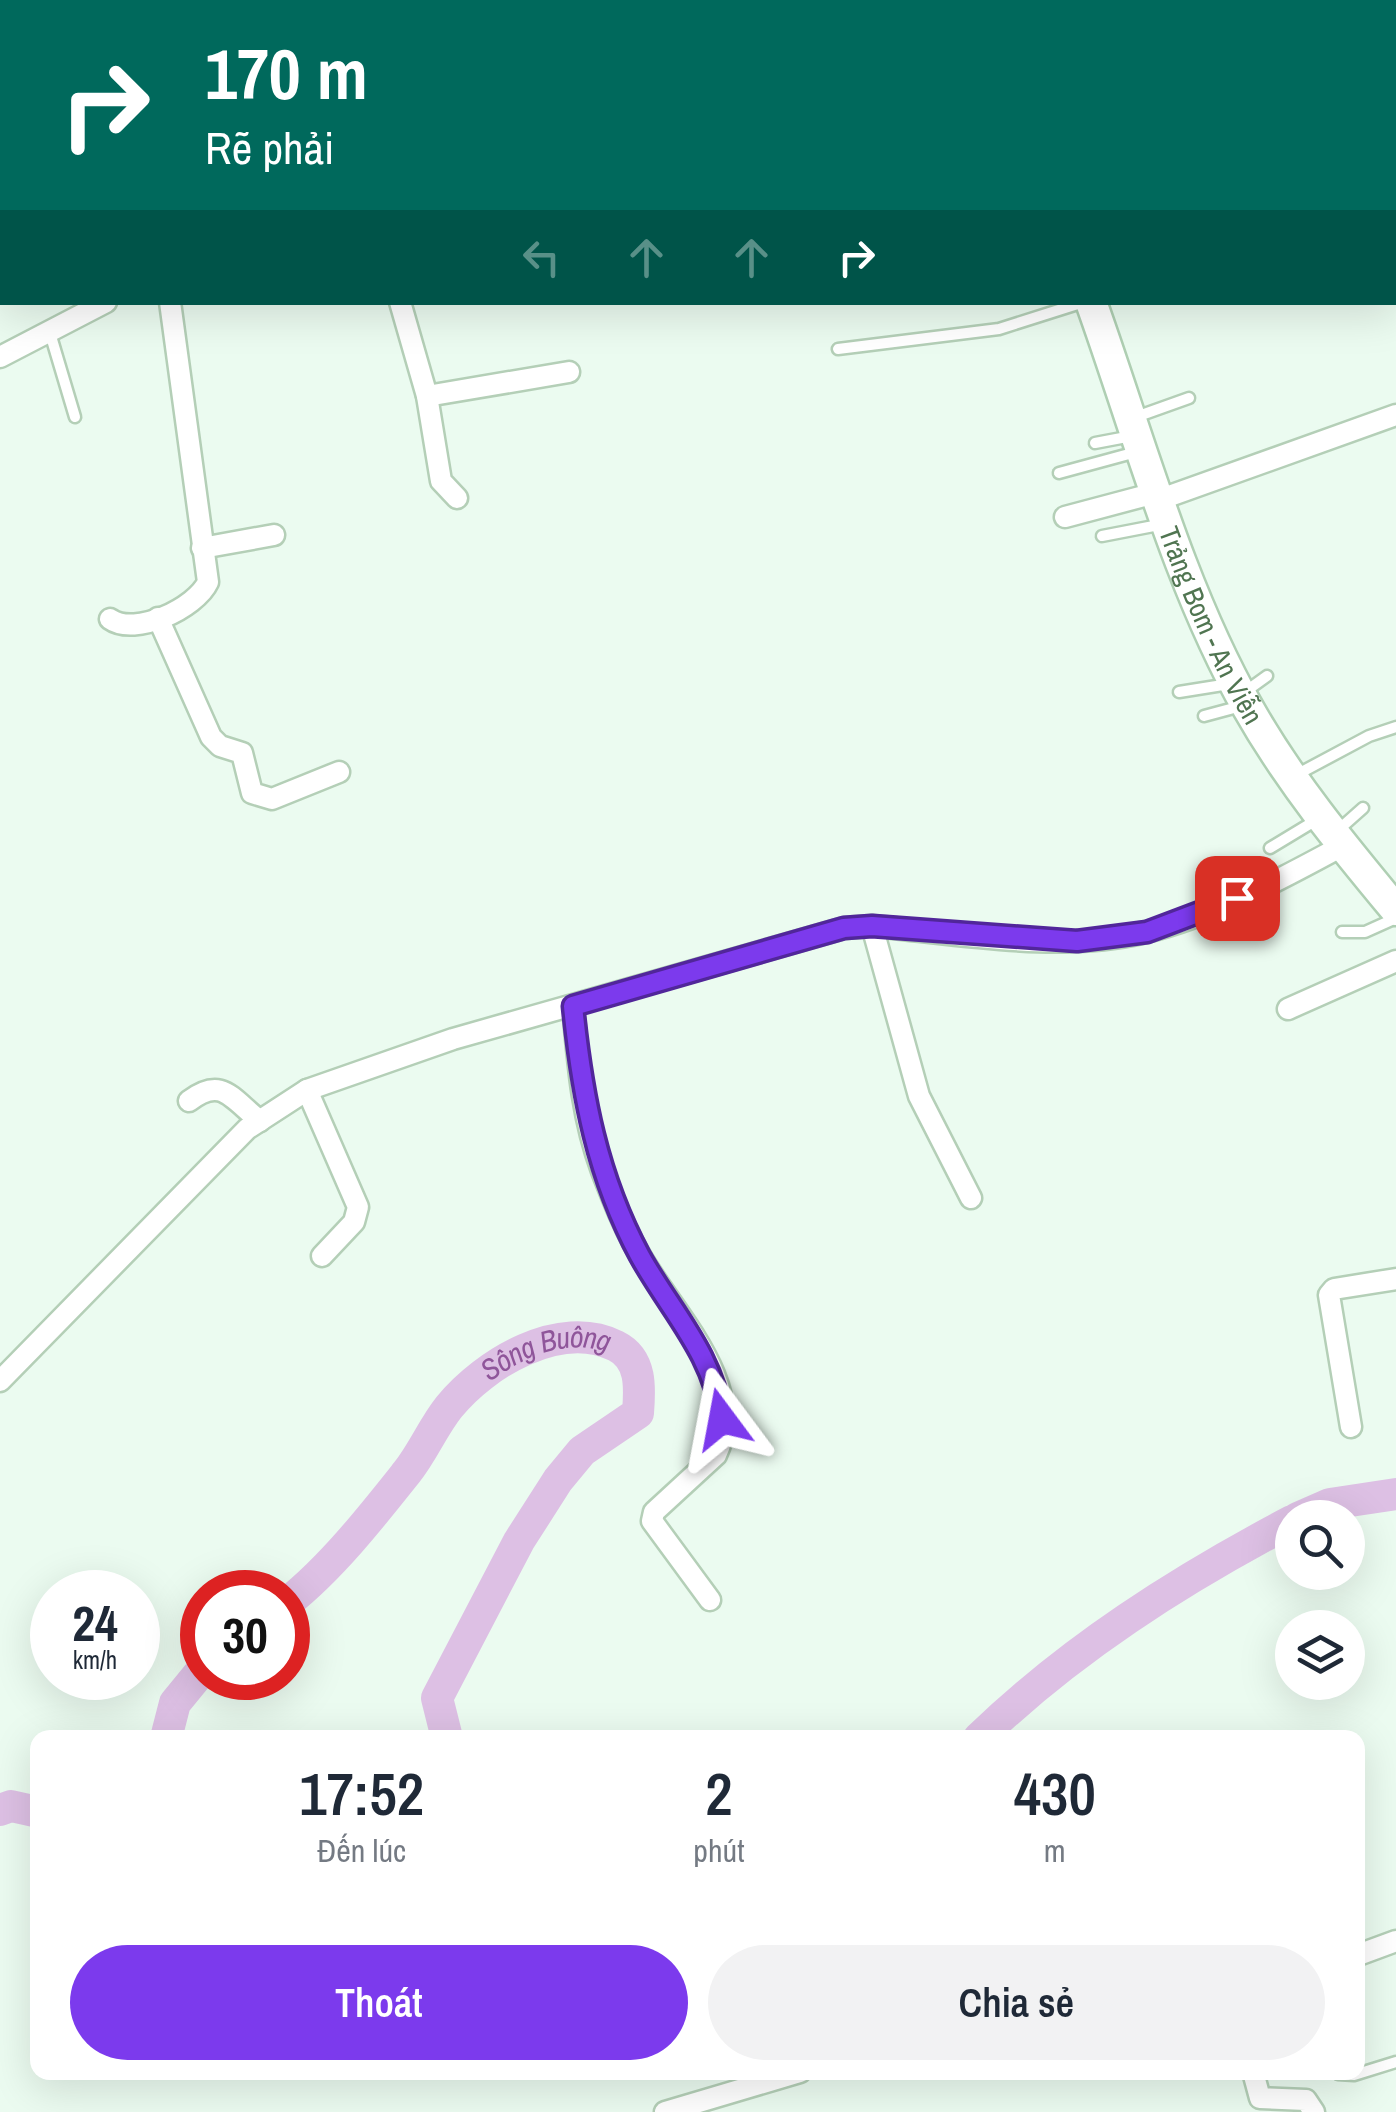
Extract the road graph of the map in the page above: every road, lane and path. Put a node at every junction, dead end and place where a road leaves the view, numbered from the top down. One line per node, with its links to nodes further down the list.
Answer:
1 (101, 305): 6 (street)
2 (170, 305): 22 (street)
3 (401, 305): 10 (street)
4 (1075, 305): 7 (lane)
5 (1093, 305): 14 (main road, Trảng Bom - An Viễn)
6 (50, 333): 8 (street); 13 (lane)
7 (838, 349)
8 (0, 357)
9 (569, 372): 10 (street)
10 (428, 396): 17 (street)
11 (1189, 398): 14 (lane)
12 (1396, 416): 18 (street)
13 (75, 417)
14 (1138, 434): 15 (lane); 16 (lane); 18 (main road, Trảng Bom - An Viễn)
15 (1095, 444)
16 (1058, 472)
17 (457, 498)
18 (1163, 505): 19 (street); 21 (lane); 27 (main road, Trảng Bom - An Viễn)
19 (1065, 517)
20 (274, 535): 22 (street)
21 (1102, 536)
22 (202, 548): 23 (street)
23 (158, 618): 24 (street); 30 (street)
24 (110, 619)
25 (1267, 676): 27 (lane)
26 (1179, 692): 27 (lane)
27 (1240, 694): 28 (lane); 31 (main road, Trảng Bom - An Viễn)
28 (1204, 716)
29 (1396, 727): 31 (lane)
30 (339, 772)
31 (1291, 778): 33 (main road, Trảng Bom - An Viễn)
32 (1363, 808): 33 (lane)
33 (1331, 834): 34 (lane); 35 (main road, Trảng Bom - An Viễn); 36 (street)
34 (1270, 848)
35 (1396, 914): 37 (lane)
36 (872, 926): 39 (street); 44 (street)
37 (1342, 932)
38 (1396, 960): 40 (street)
39 (573, 1006): 41 (street); 49 (street)
40 (1288, 1009)
41 (307, 1090): 43 (street); 45 (street)
42 (189, 1101): 43 (street)
43 (260, 1120): 47 (street)
44 (972, 1198)
45 (322, 1256)
46 (1396, 1279): 48 (street)
47 (0, 1381)
48 (1350, 1427)
49 (710, 1600)
50 (1396, 1941): 51 (street)
51 (1365, 1952)
52 (1396, 2062): 53 (lane)
53 (1365, 2072)
54 (773, 2080): 56 (street)
55 (1254, 2080): 57 (street)
56 (665, 2112)
57 (1314, 2112)

